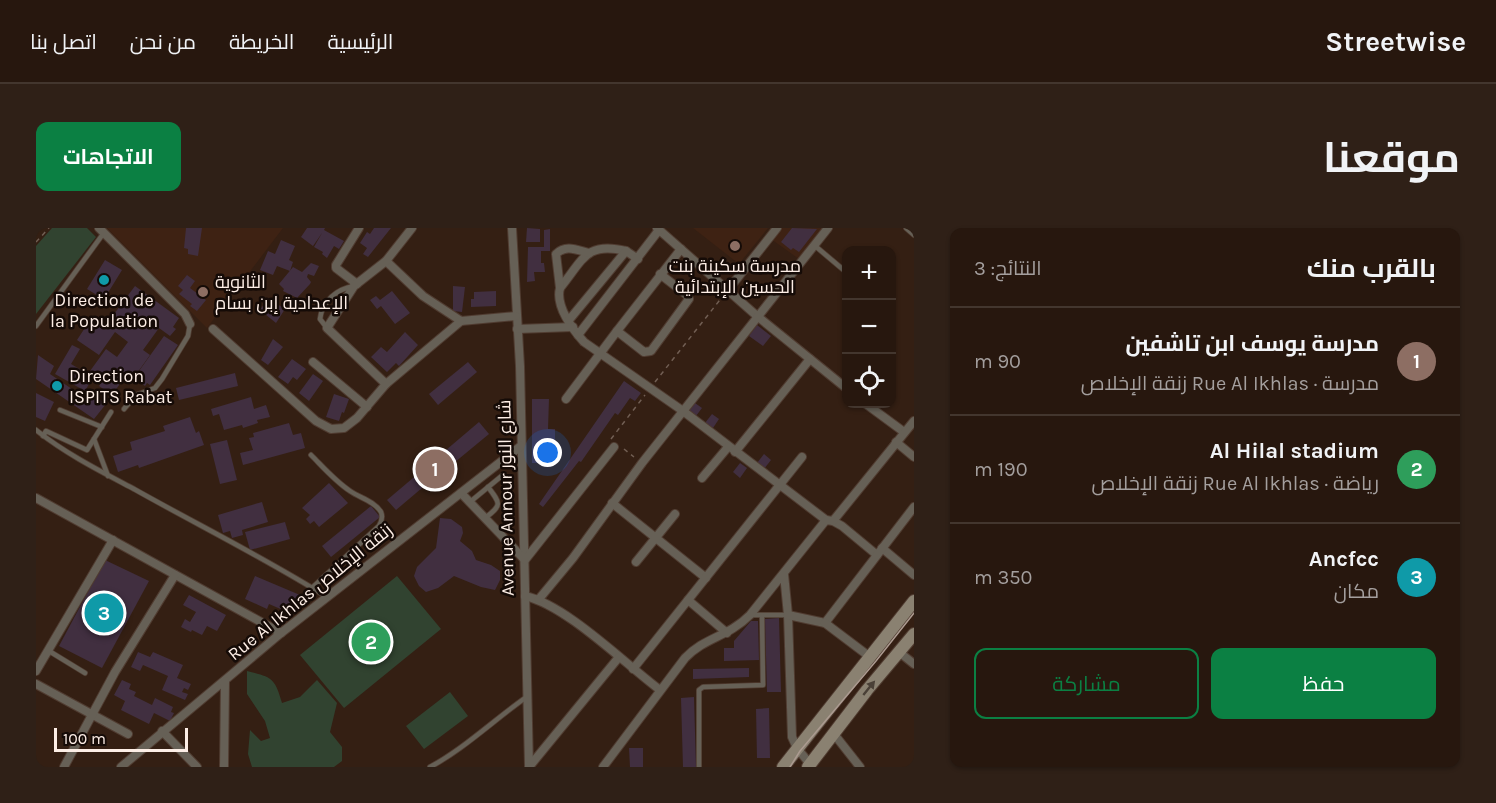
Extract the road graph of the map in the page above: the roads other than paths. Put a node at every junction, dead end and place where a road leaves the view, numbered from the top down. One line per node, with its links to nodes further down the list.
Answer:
1 (359, 228): 18 (street)
2 (412, 228): 15 (street)
3 (512, 228): 22 (street, Avenue Annour شارع النور)
4 (777, 228): 20 (street)
5 (828, 228): 10 (street)
6 (906, 228): 9 (lane)
7 (658, 229): 11 (street); 14 (street)
8 (102, 230): 24 (street); 25 (lane)
9 (914, 235)
10 (814, 244): 16 (lane); 21 (street)
11 (681, 249): 17 (street); 20 (street)
12 (626, 251): 13 (street); 14 (street); 28 (street)
13 (589, 253): 19 (street); 19 (street)
14 (638, 259): 28 (street)
15 (386, 261): 18 (street); 23 (street)
16 (842, 268)
17 (660, 274): 30 (street); 30 (street)
18 (355, 285): 27 (street); 27 (lane)
19 (560, 288): 28 (street)
20 (728, 290): 21 (street)
21 (759, 314): 32 (street); 41 (street)
22 (516, 316): 23 (street); 29 (street, Avenue Annour شارع النور)
23 (461, 321): 34 (street)
24 (190, 324): 39 (lane)
25 (36, 326)
26 (213, 328): 37 (street)
27 (327, 328): 34 (street)
28 (573, 328): 29 (street); 31 (street)
29 (517, 329): 50 (street, Avenue Annour شارع النور)
30 (617, 332): 31 (street)
31 (601, 354): 36 (street); 41 (street)
32 (810, 359): 35 (street); 52 (street)
33 (314, 362): 37 (street)
34 (386, 384): 37 (street)
35 (842, 385)
36 (566, 399)
37 (367, 406)
38 (871, 408): 46 (street)
39 (124, 409)
40 (60, 410): 44 (lane)
41 (683, 411): 52 (street); 64 (street)
42 (111, 412): 44 (lane)
43 (914, 421): 46 (street)
44 (102, 427): 48 (lane)
45 (36, 430): 47 (lane)
46 (904, 432): 49 (street)
47 (43, 436): 48 (lane); 57 (lane)
48 (94, 439): 57 (lane)
49 (896, 442): 55 (street); 68 (street)
50 (521, 446): 61 (street, Rue Al Ikhlas زنقة الإخلاص); 72 (street, Avenue Annour شارع النور)
51 (614, 447): 72 (street)
52 (731, 449): 58 (street); 59 (street)
53 (310, 455): 78 (lane)
54 (802, 457): 59 (street)
55 (914, 457)
56 (504, 474): 60 (lane)
57 (108, 476): 78 (lane)
58 (702, 478)
59 (780, 485): 68 (street); 77 (street)
60 (488, 487): 63 (lane); 67 (lane)
61 (461, 493): 63 (street); 80 (street, Rue Al Ikhlas زنقة الإخلاص)
62 (36, 498): 70 (street)
63 (470, 502): 67 (street)
64 (612, 503): 69 (street); 81 (street)
65 (914, 507): 71 (street)
66 (675, 514): 69 (street)
67 (485, 518): 72 (street)
68 (830, 520): 71 (street); 75 (street)
69 (657, 538): 73 (street); 77 (street)
70 (113, 540): 74 (street); 91 (street)
71 (879, 551): 76 (street); 87 (street)
72 (525, 560): 79 (street, Avenue Annour شارع النور)
73 (636, 562)
74 (175, 574): 88 (street); 103 (street)
75 (784, 574): 84 (street); 85 (street)
76 (914, 575)
77 (706, 578): 82 (street)
78 (312, 588): 80 (lane)
79 (525, 596): 81 (street); 102 (street, Avenue Annour شارع النور)
80 (328, 598): 88 (street, Rue Al Ikhlas زنقة الإخلاص)
81 (539, 599): 93 (street)
82 (688, 600): 89 (street); 96 (street)
83 (914, 601): 94 (main road)
84 (750, 615): 86 (lane); 89 (street)
85 (788, 615): 86 (lane); 87 (street); 107 (street)
86 (762, 616): 116 (lane)
87 (825, 623): 94 (street)
88 (281, 633): 99 (street, Rue Al Ikhlas زنقة الإخلاص)
89 (728, 633): 101 (street)
90 (914, 634): 92 (main road)
91 (48, 651): 97 (street); 98 (lane)
92 (899, 652): 95 (street); 106 (main road, one-way to 92)
93 (619, 657): 96 (street); 114 (street)
94 (870, 657): 107 (main road)
95 (914, 664)
96 (633, 669): 101 (street)
97 (36, 671)
98 (85, 673)
99 (225, 681): 104 (street, Rue Al Ikhlas زنقة الإخلاص); 112 (street)
100 (36, 684): 103 (street)
101 (660, 690): 115 (street)
102 (528, 696): 113 (lane); 114 (street, Avenue Annour شارع النور)
103 (91, 716): 105 (street); 109 (street)
104 (162, 731): 110 (street, Rue Al Ikhlas زنقة الإخلاص); 111 (street)
105 (128, 734)
106 (834, 734): 108 (main road); 118 (street)
107 (797, 748): 108 (street); 117 (main road)
108 (809, 765)
109 (64, 767)
110 (121, 767)
111 (197, 767)
112 (224, 767)
113 (430, 767)
114 (529, 767)
115 (603, 767)
116 (699, 767)
117 (783, 767)
118 (860, 767)

